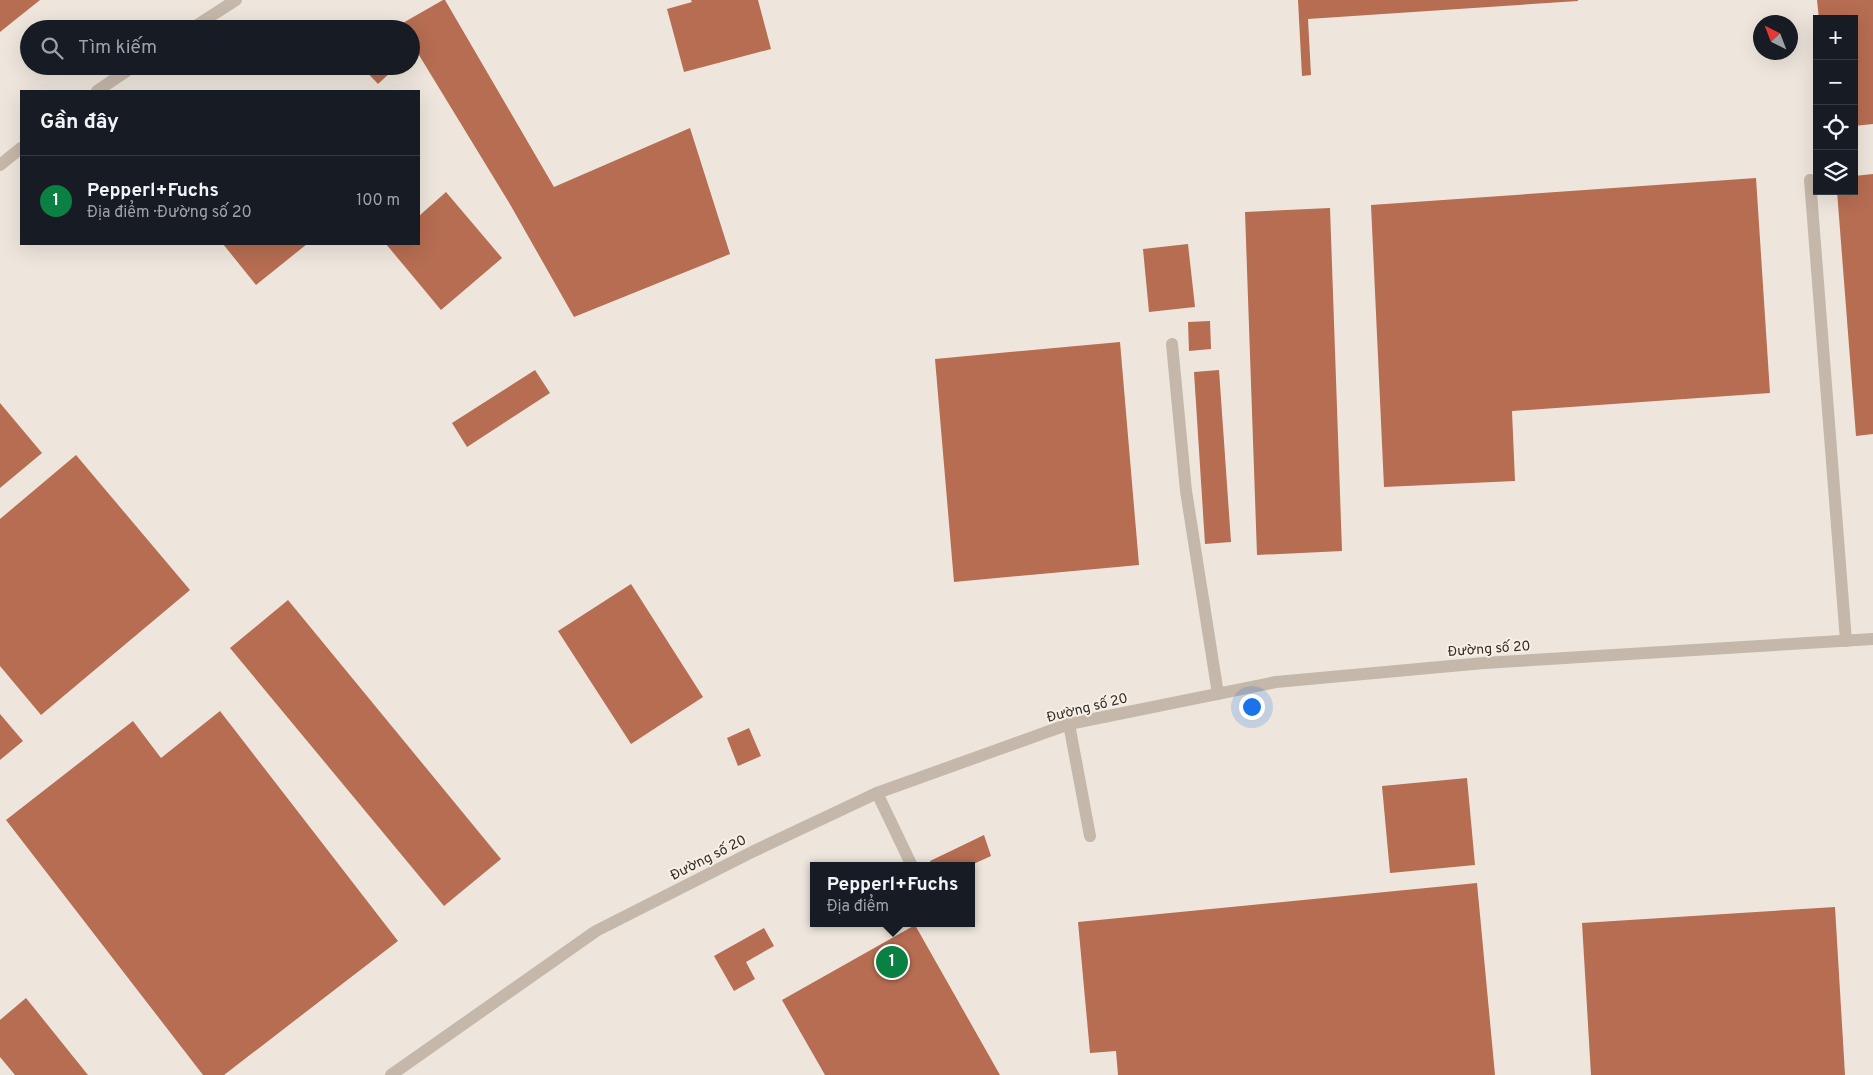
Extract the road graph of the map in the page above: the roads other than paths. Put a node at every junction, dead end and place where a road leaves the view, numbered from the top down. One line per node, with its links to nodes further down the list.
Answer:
1 (236, 0): 2 (street)
2 (205, 20)
3 (121, 75): 4 (street)
4 (98, 90)
5 (20, 149): 6 (street)
6 (0, 165)
7 (1810, 180): 10 (street)
8 (1172, 344): 11 (street)
9 (1873, 639): 10 (street, Đường số 20)
10 (1846, 641): 11 (street, Đường số 20)
11 (1218, 694): 12 (street, Đường số 20)
12 (1069, 724): 13 (street, Đường số 20); 14 (street)
13 (877, 793): 15 (street); 16 (street, Đường số 20)
14 (1090, 836)
15 (910, 862)
16 (391, 1075)

